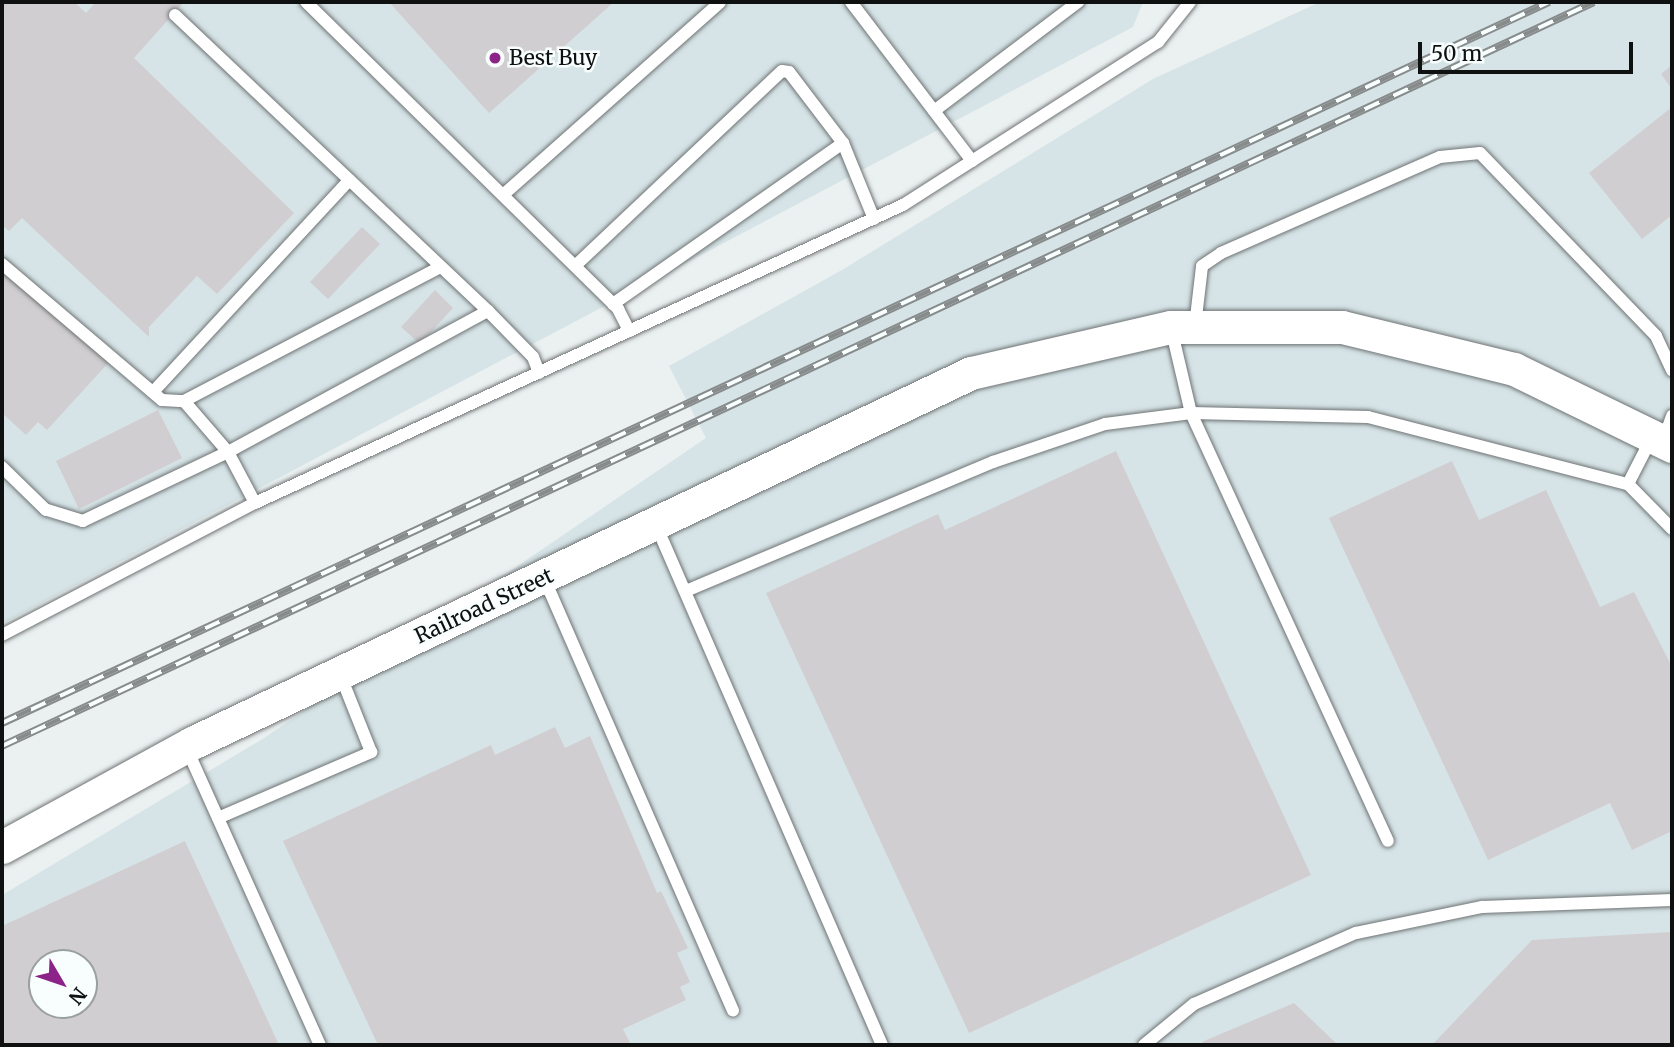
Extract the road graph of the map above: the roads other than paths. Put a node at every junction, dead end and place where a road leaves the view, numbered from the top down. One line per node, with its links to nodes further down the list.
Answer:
1 (306, 2): 11 (lane)
2 (720, 2): 11 (lane)
3 (851, 2): 7 (lane)
4 (1078, 2): 7 (lane)
5 (1190, 2): 9 (lane)
6 (176, 15): 10 (lane)
7 (934, 111): 9 (lane)
8 (843, 143): 12 (lane); 14 (lane); 16 (lane)
9 (972, 161): 12 (lane)
10 (349, 180): 15 (lane); 22 (lane)
11 (503, 195): 14 (lane)
12 (874, 219): 19 (lane)
13 (2, 264): 22 (lane)
14 (575, 266): 16 (lane)
15 (440, 267): 17 (lane); 23 (lane)
16 (613, 304): 19 (lane)
17 (488, 311): 21 (lane); 26 (lane)
18 (1183, 327): 20 (lane); 24 (lane); 25 (street, Railroad Street); 30 (street, Railroad Street)
19 (629, 331): 21 (lane)
20 (1672, 370)
21 (539, 373): 29 (lane)
22 (153, 392): 23 (lane)
23 (184, 401): 26 (lane)
24 (1191, 413): 28 (lane); 33 (lane); 38 (lane)
25 (1665, 435): 28 (lane)
26 (228, 452): 27 (lane); 29 (lane)
27 (2, 467)
28 (1628, 484): 31 (lane)
29 (256, 503): 34 (lane)
30 (656, 525): 32 (street, Railroad Street); 33 (lane)
31 (1672, 529)
32 (544, 578): 35 (street, Railroad Street); 41 (lane)
33 (686, 591): 43 (lane)
34 (2, 635)
35 (340, 674): 36 (street, Railroad Street); 37 (lane)
36 (186, 747): 37 (lane); 39 (street, Railroad Street)
37 (218, 818): 42 (lane)
38 (1388, 841)
39 (2, 847)
40 (1672, 900): 44 (lane)
41 (733, 1011)
42 (320, 1045)
43 (882, 1045)
44 (1144, 1045)

